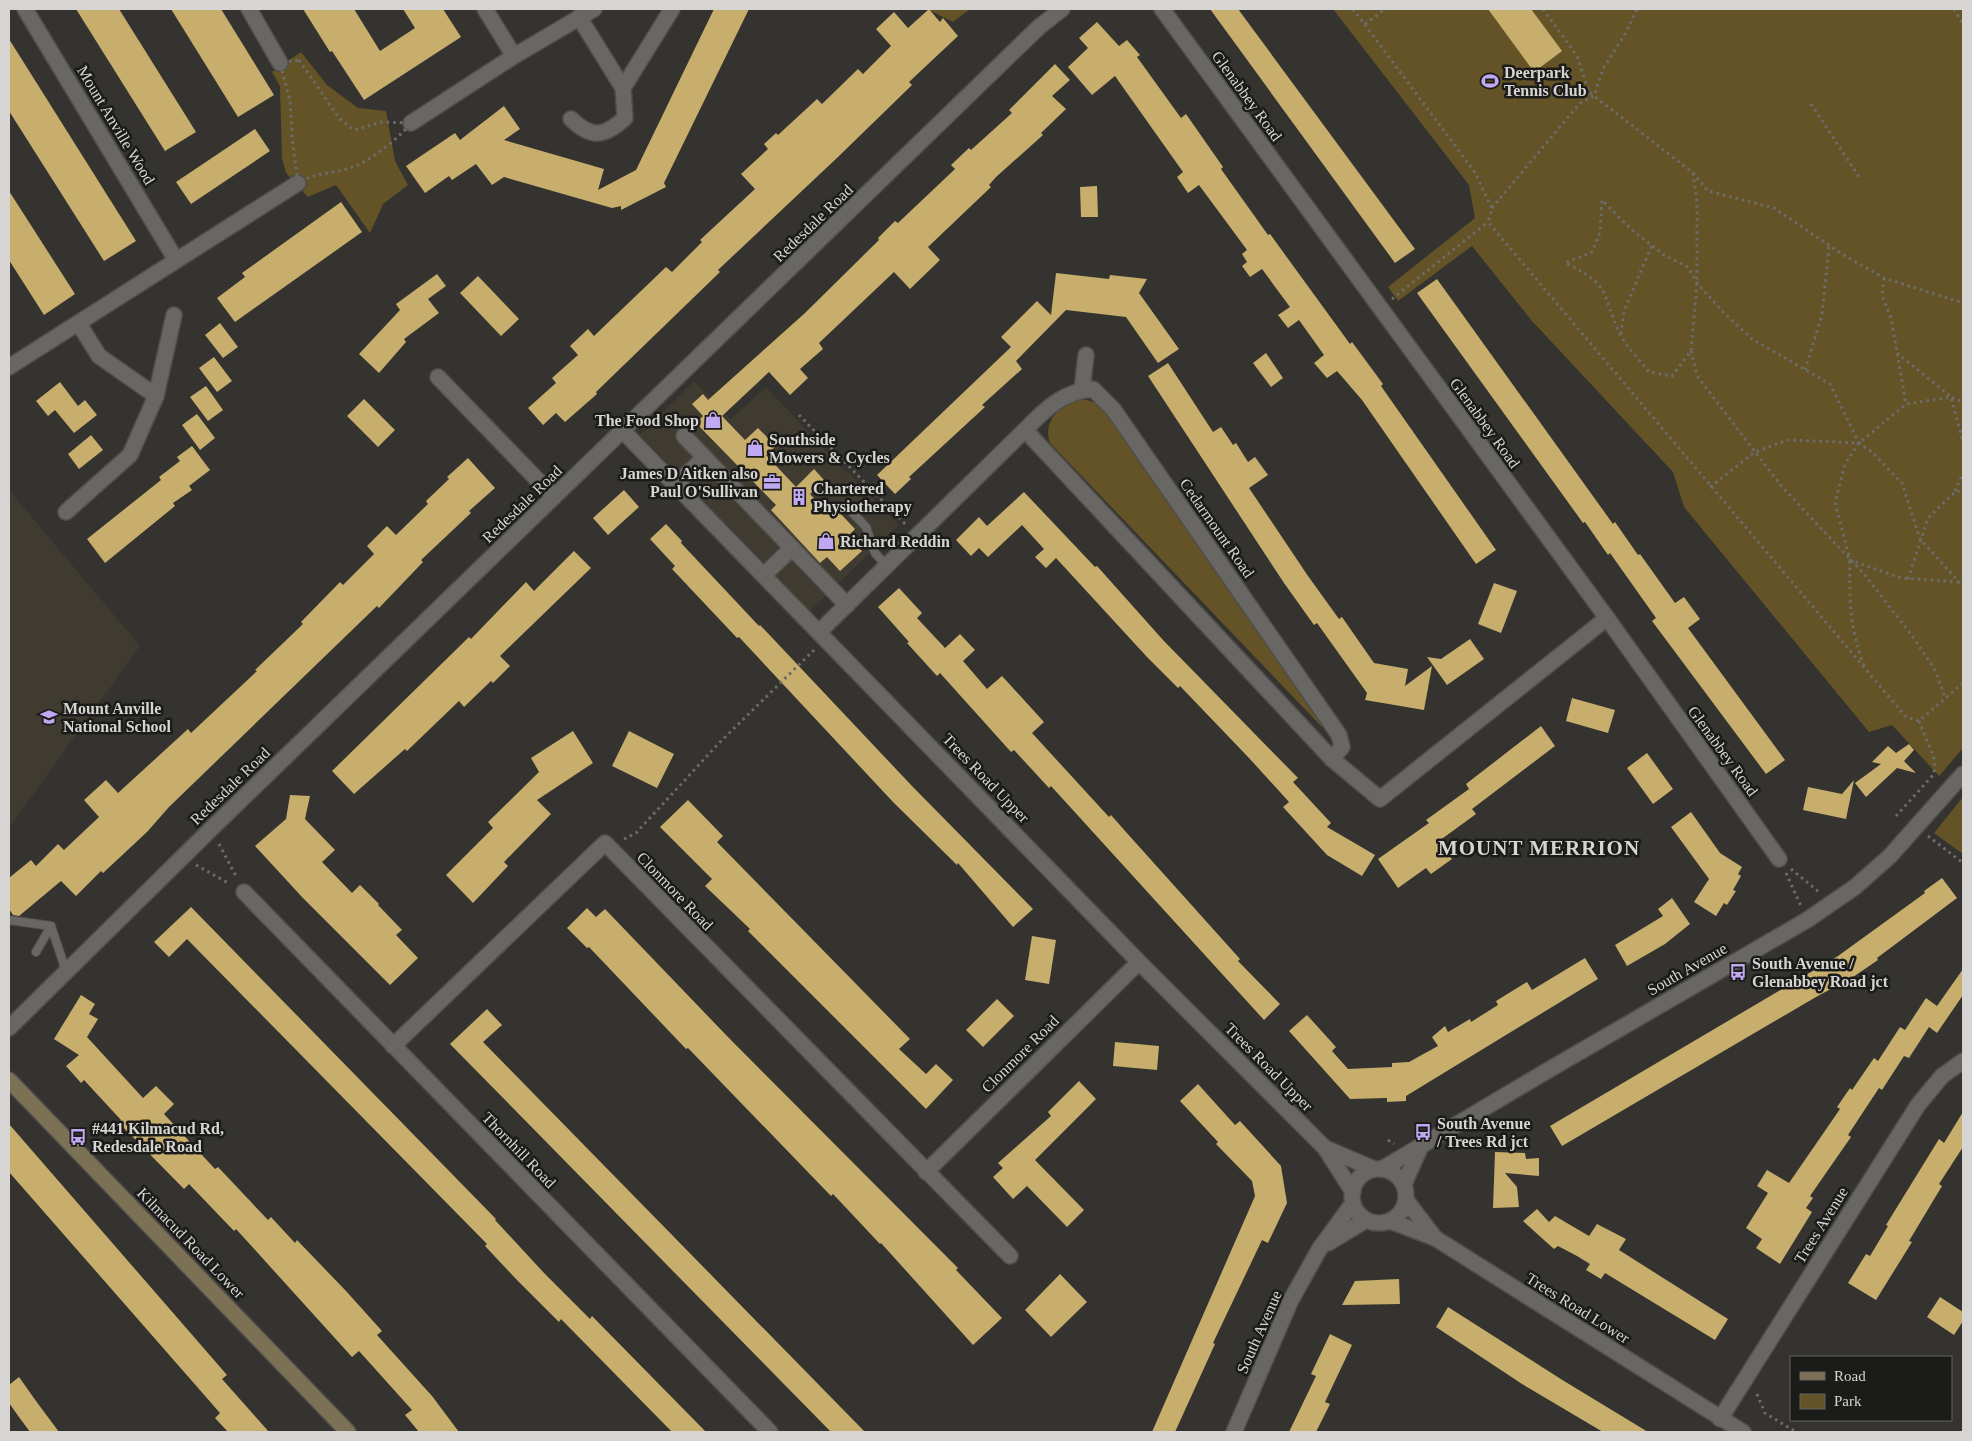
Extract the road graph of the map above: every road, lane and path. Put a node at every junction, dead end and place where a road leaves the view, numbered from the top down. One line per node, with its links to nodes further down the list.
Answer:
1 (25, 9): 30 (street, Mount Anville Wood)
2 (249, 9): 17 (street)
3 (485, 9): 16 (street)
4 (594, 9): 13 (street)
5 (672, 9): 18 (street)
6 (1062, 9): 51 (street, Redesdale Road)
7 (1162, 9): 34 (street, Glenabbey Road)
8 (1353, 9): 14 (path)
9 (1385, 9): 14 (path)
10 (1543, 9): 19 (path)
11 (1637, 9): 19 (path)
12 (1954, 9): 15 (path)
13 (579, 17): 16 (street); 18 (street)
14 (1365, 24): 26 (path)
15 (1963, 24)
16 (514, 56): 22 (street)
17 (280, 63): 22 (path); 25 (path)
18 (623, 88): 21 (street)
19 (1594, 96): 23 (path); 26 (path)
20 (1811, 104): 24 (path)
21 (571, 119)
22 (411, 124): 25 (path)
23 (1693, 173): 29 (path); 32 (path)
24 (1859, 177)
25 (298, 184): 30 (street)
26 (1492, 208): 27 (path)
27 (1488, 222): 34 (path); 59 (path)
28 (1652, 245): 32 (path); 37 (path); 37 (path)
29 (1829, 246): 31 (path); 42 (path)
30 (176, 260): 36 (street)
31 (1884, 278): 33 (path); 39 (path)
32 (1697, 283): 38 (path); 42 (path)
33 (1963, 303)
34 (1380, 308): 74 (street, Glenabbey Road)
35 (174, 315): 45 (street)
36 (79, 324): 41 (street); 45 (street)
37 (1621, 335): 38 (path)
38 (1691, 351): 55 (path)
39 (1897, 353): 46 (path); 48 (path)
40 (1086, 355): 44 (street)
41 (9, 366)
42 (1805, 370): 54 (path)
43 (438, 377): 62 (street)
44 (1082, 390): 50 (street); 80 (street, Cedarmount Road)
45 (156, 396): 64 (street)
46 (1951, 397): 47 (path); 48 (path); 53 (path)
47 (1963, 402)
48 (1906, 404): 54 (path)
49 (799, 415): 65 (path)
50 (1025, 430): 65 (street); 80 (street)
51 (623, 432): 58 (street, Trees Road Upper); 62 (street, Redesdale Road)
52 (684, 436): 56 (street)
53 (1963, 442)
54 (1859, 443): 55 (path); 66 (path); 68 (path)
55 (1755, 452): 59 (path); 68 (path)
56 (704, 458): 58 (street); 67 (street)
57 (1963, 473): 61 (path)
58 (675, 485): 70 (street, Trees Road Upper)
59 (1710, 487): 76 (path)
60 (1963, 490): 61 (path)
61 (1955, 492): 66 (path)
62 (554, 497): 83 (street, Redesdale Road)
63 (849, 509): 69 (lane)
64 (66, 512)
65 (917, 536): 69 (street)
66 (1920, 539): 71 (path); 72 (path)
67 (792, 548): 70 (street); 73 (street)
68 (1850, 560): 71 (path); 76 (path); 78 (path)
69 (887, 566): 73 (street)
70 (764, 575): 75 (street, Trees Road Upper)
71 (1908, 579): 72 (path)
72 (1961, 582)
73 (847, 604): 75 (street)
74 (1607, 618): 80 (street); 87 (street, Glenabbey Road)
75 (820, 631): 85 (path); 95 (street, Trees Road Upper)
76 (1866, 671): 79 (path)
77 (1963, 683): 78 (path)
78 (1945, 697): 79 (path)
79 (1919, 720): 82 (path)
80 (1332, 759)
81 (1963, 774): 90 (street, South Avenue)
82 (1896, 816)
83 (211, 829): 86 (street, Redesdale Road); 89 (path)
84 (1927, 836): 88 (path)
85 (605, 844): 98 (street); 104 (street, Clonmore Road)
86 (184, 855): 89 (path); 96 (street, Redesdale Road)
87 (1779, 859): 90 (path); 92 (path)
88 (1963, 863)
89 (244, 892): 98 (street, Thornhill Road)
90 (1833, 903): 92 (street, South Avenue)
91 (9, 920): 93 (lane)
92 (1807, 920): 101 (street, South Avenue)
93 (51, 926): 94 (lane); 96 (lane)
94 (36, 952)
95 (1139, 962): 102 (street, Trees Road Upper); 104 (street, Clonmore Road)
96 (66, 971): 97 (street, Redesdale Road)
97 (9, 1028)
98 (393, 1046): 115 (street, Thornhill Road)
99 (1963, 1060): 113 (street, Trees Avenue)
100 (9, 1080): 114 (main road, Kilmacud Road Lower)
101 (1421, 1146): 103 (street, South Avenue); 105 (street)
102 (1324, 1148): 103 (street); 106 (street)
103 (1378, 1169): 105 (street); 106 (street)
104 (926, 1172): 112 (street, Clonmore Road)
105 (1404, 1184): 107 (street)
106 (1353, 1197): 108 (street); 111 (street, South Avenue)
107 (1406, 1200): 109 (street); 110 (street)
108 (1366, 1220): 109 (street); 111 (street, South Avenue)
109 (1390, 1221): 110 (street, Trees Road Lower)
110 (1435, 1238): 113 (street, Trees Road Lower)
111 (1320, 1248): 116 (street, South Avenue)
112 (1010, 1256)
113 (1720, 1418): 117 (street, Trees Road Lower)
114 (348, 1432)
115 (770, 1432)
116 (1234, 1432)
117 (1743, 1432)

